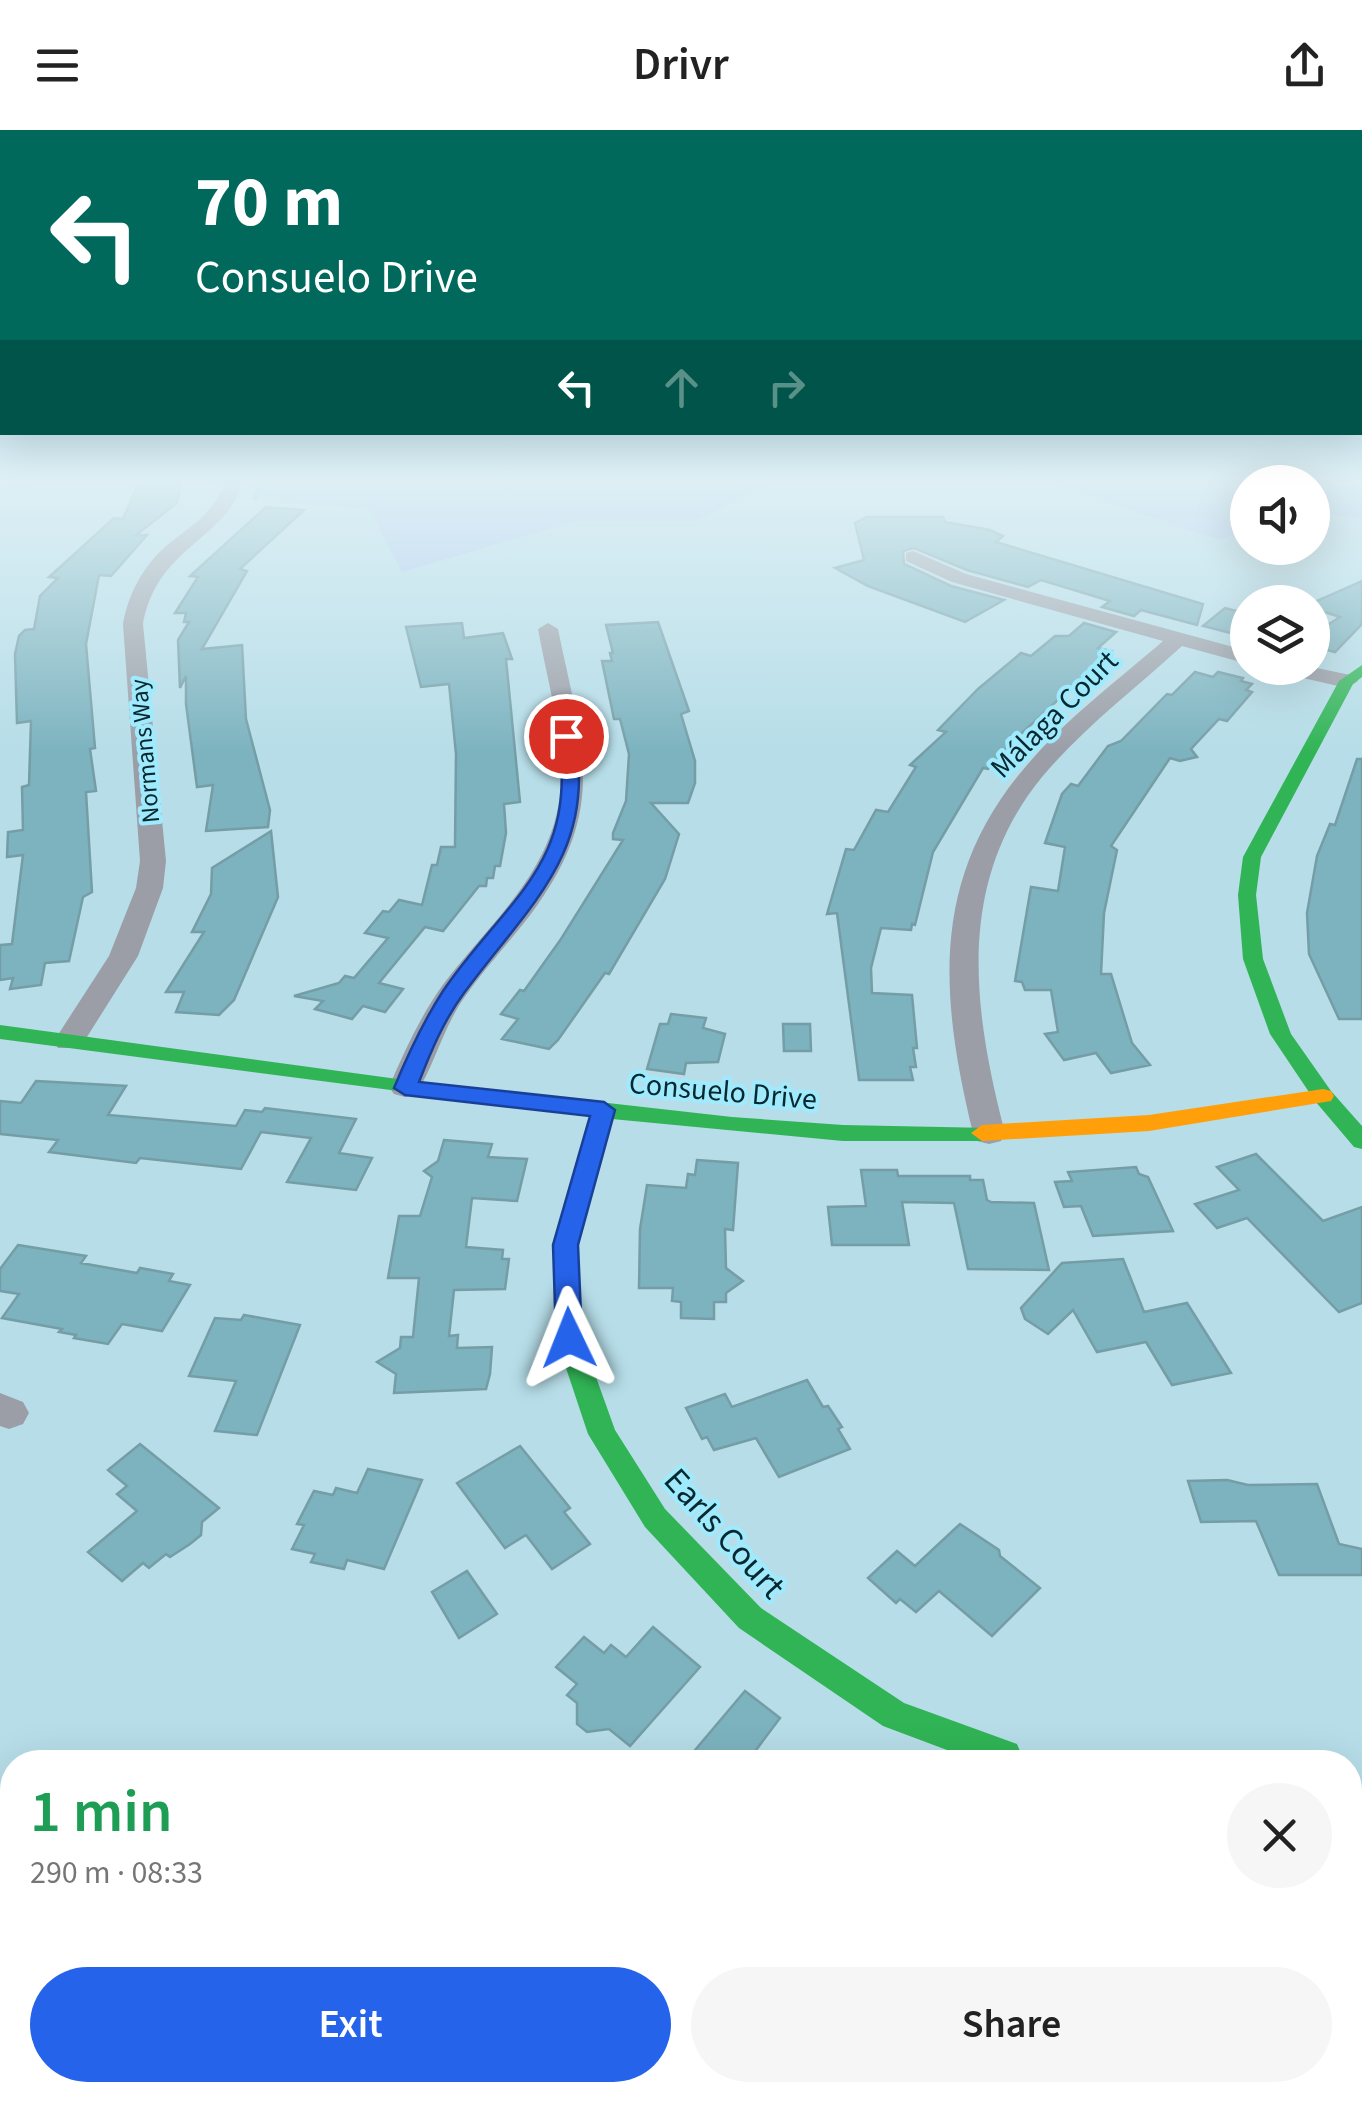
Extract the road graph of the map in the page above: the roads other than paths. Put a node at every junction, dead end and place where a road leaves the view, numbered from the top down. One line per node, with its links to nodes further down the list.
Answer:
1 (157, 569): 8 (street, Normans Way)
2 (939, 569): 4 (street)
3 (548, 629): 9 (street)
4 (1175, 641): 5 (street); 12 (street, Málaga Court)
5 (1230, 654)
6 (1354, 676): 10 (street)
7 (0, 1032): 8 (street, Consuelo Drive)
8 (69, 1042): 9 (street, Consuelo Drive)
9 (405, 1088): 11 (street, Consuelo Drive)
10 (1323, 1096): 12 (street, Consuelo Drive); 13 (street)
11 (604, 1110): 12 (street, Consuelo Drive); 14 (street, Earls Court)
12 (988, 1133)
13 (1362, 1141)
14 (988, 1750)

